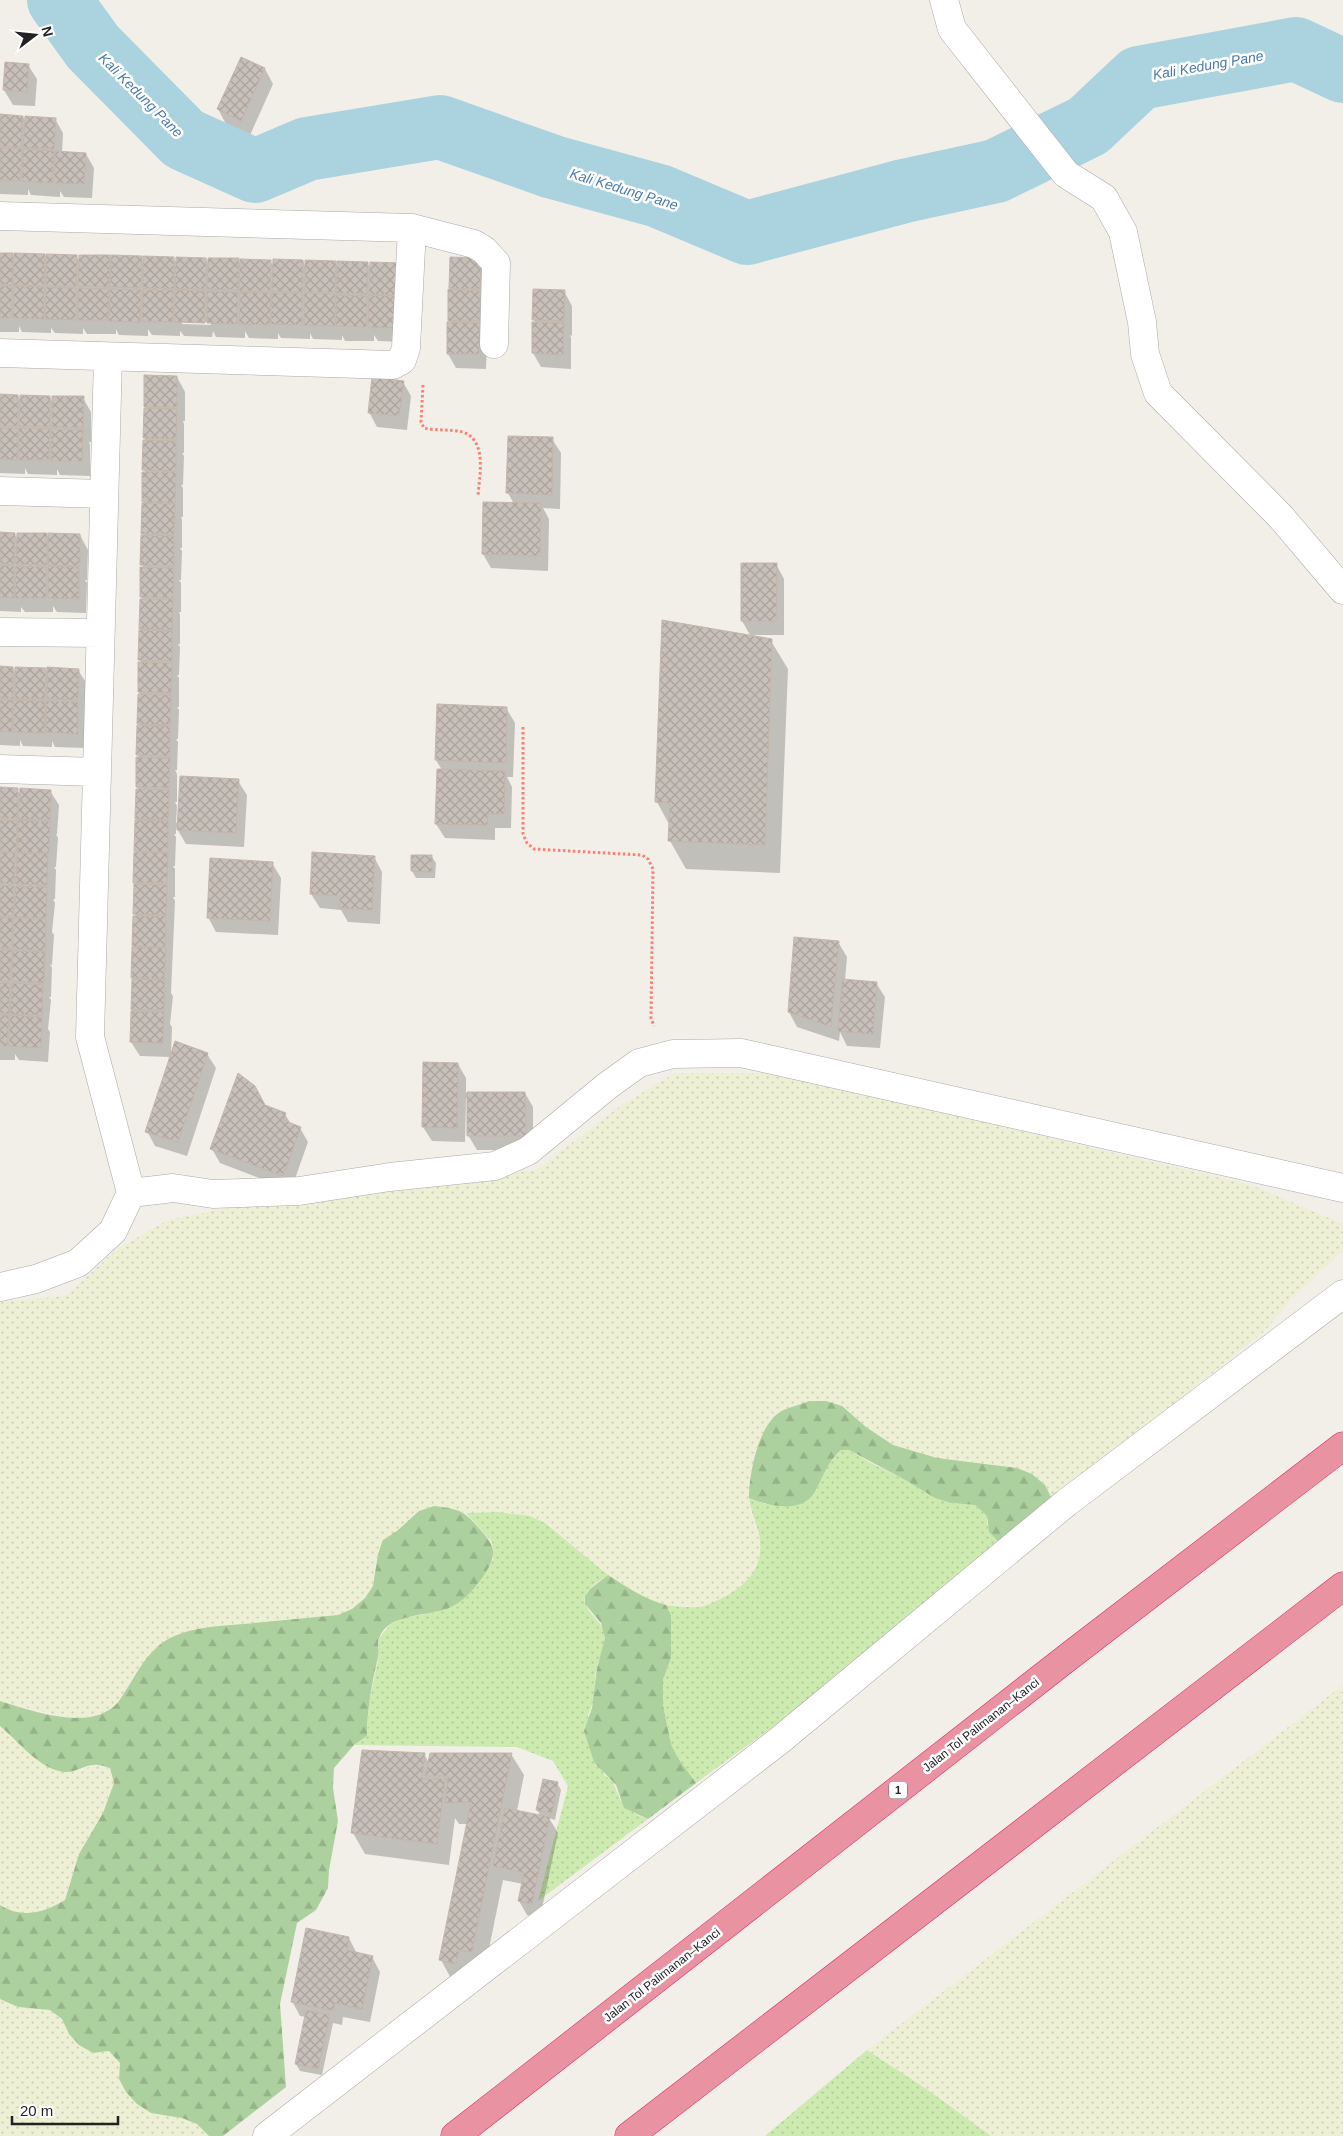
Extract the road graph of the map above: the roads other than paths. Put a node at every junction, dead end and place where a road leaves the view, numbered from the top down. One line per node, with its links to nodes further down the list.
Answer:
1 (944, 0): 9 (street)
2 (0, 216): 3 (street)
3 (412, 228): 4 (street); 6 (street)
4 (494, 344)
5 (0, 353): 6 (street)
6 (108, 356): 8 (street)
7 (0, 492): 8 (street)
8 (104, 494): 11 (street)
9 (1343, 590)
10 (0, 632): 11 (street)
11 (100, 633): 13 (street)
12 (0, 769): 13 (street)
13 (97, 772): 15 (street)
14 (1343, 1188): 15 (street)
15 (131, 1193): 16 (street)
16 (0, 1287)
17 (1343, 1294): 20 (street)
18 (1343, 1446): 21 (highway, Jalan Tol Palimanan–Kanci / 1)
19 (1343, 1586): 22 (highway)
20 (267, 2136)
21 (455, 2136)
22 (629, 2136)

